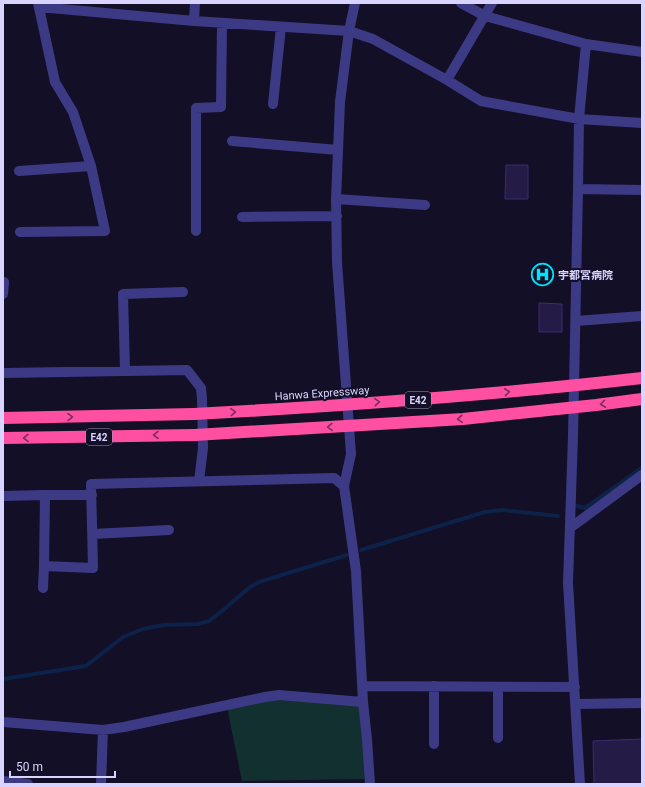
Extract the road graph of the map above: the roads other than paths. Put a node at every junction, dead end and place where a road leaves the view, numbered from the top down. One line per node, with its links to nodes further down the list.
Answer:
1 (195, 3): 7 (street)
2 (355, 3): 10 (street)
3 (461, 3): 6 (street)
4 (492, 3): 6 (street)
5 (38, 5): 7 (street); 19 (street)
6 (485, 16): 11 (street); 13 (street)
7 (194, 21): 8 (street)
8 (222, 23): 9 (street); 27 (street)
9 (281, 27): 10 (street); 14 (street)
10 (349, 31): 13 (street); 18 (street)
11 (586, 44): 12 (street); 15 (street)
12 (642, 52)
13 (447, 80): 15 (street)
14 (273, 104)
15 (579, 119): 16 (street); 21 (street)
16 (642, 123)
17 (232, 141): 18 (street)
18 (338, 150): 23 (street)
19 (91, 166): 20 (street); 28 (street)
20 (19, 171)
21 (578, 189): 22 (street); 33 (street)
22 (642, 190)
23 (336, 199): 24 (street); 25 (street)
24 (425, 205)
25 (337, 216): 26 (street); 42 (street)
26 (242, 217)
27 (196, 231)
28 (20, 232)
29 (4, 282): 31 (street)
30 (183, 292): 34 (street)
31 (3, 294)
32 (642, 316): 33 (street)
33 (576, 321): 46 (street)
34 (125, 371): 35 (street); 41 (street)
35 (3, 372)
36 (642, 378): 38 (highway, Hanwa Expressway / E42, one-way to 36, bridge)
37 (642, 399): 39 (highway, E42, one-way to 39, bridge)
38 (3, 418)
39 (3, 438)
40 (642, 475): 46 (street)
41 (199, 481): 42 (street); 43 (street)
42 (344, 486): 51 (street)
43 (92, 495): 45 (street); 48 (street)
44 (3, 496): 45 (street)
45 (45, 496): 49 (street)
46 (570, 528): 54 (street)
47 (169, 530): 48 (street)
48 (92, 534): 49 (street)
49 (44, 566): 50 (street)
50 (43, 588)
51 (362, 686): 52 (street); 55 (street)
52 (434, 686): 53 (street); 61 (street)
53 (498, 687): 54 (street); 60 (street)
54 (575, 687): 57 (street)
55 (362, 702): 59 (street); 65 (street)
56 (642, 703): 57 (street)
57 (576, 704): 66 (street)
58 (3, 722): 59 (street)
59 (104, 730): 64 (street)
60 (498, 738)
61 (434, 744)
62 (3, 781): 63 (street)
63 (28, 784)
64 (101, 784)
65 (370, 784)
66 (580, 784)

